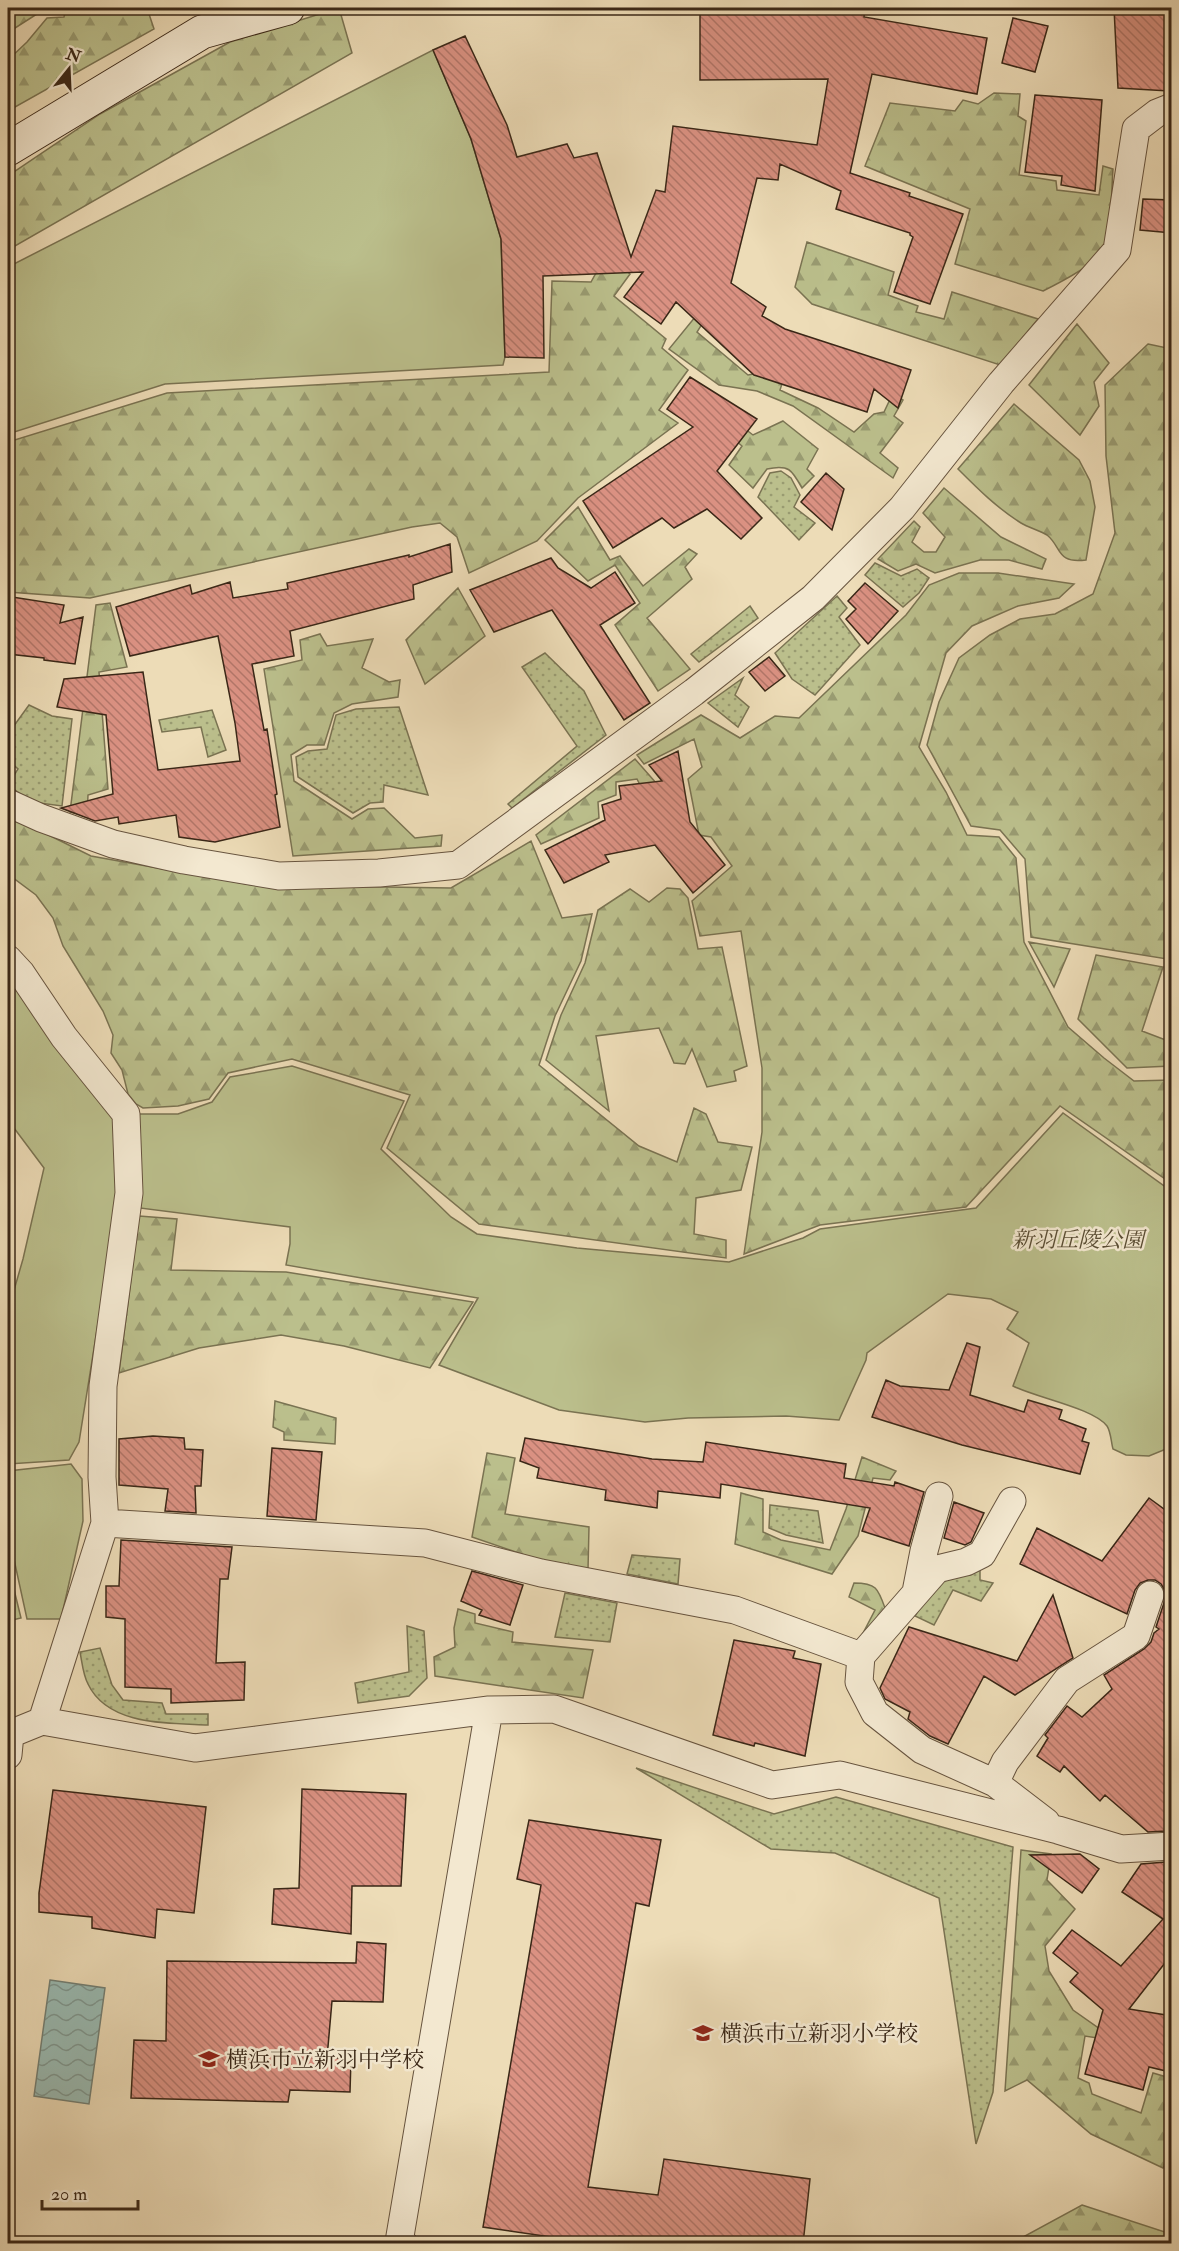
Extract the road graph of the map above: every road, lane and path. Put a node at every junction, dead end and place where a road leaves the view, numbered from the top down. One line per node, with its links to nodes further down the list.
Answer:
1 (288, 8): 3 (main road)
2 (1172, 107): 4 (street)
3 (8, 149)
4 (8, 803)
5 (8, 959): 8 (street)
6 (939, 1496): 9 (street)
7 (1011, 1501): 9 (street)
8 (105, 1523): 11 (street); 13 (street)
9 (916, 1593): 11 (street)
10 (1150, 1595): 15 (street)
11 (861, 1656): 15 (street)
12 (489, 1710): 13 (street); 16 (street); 18 (street)
13 (42, 1721): 14 (street)
14 (8, 1755)
15 (995, 1783): 16 (street)
16 (1058, 1830): 17 (street)
17 (1172, 1845)
18 (404, 2244)

